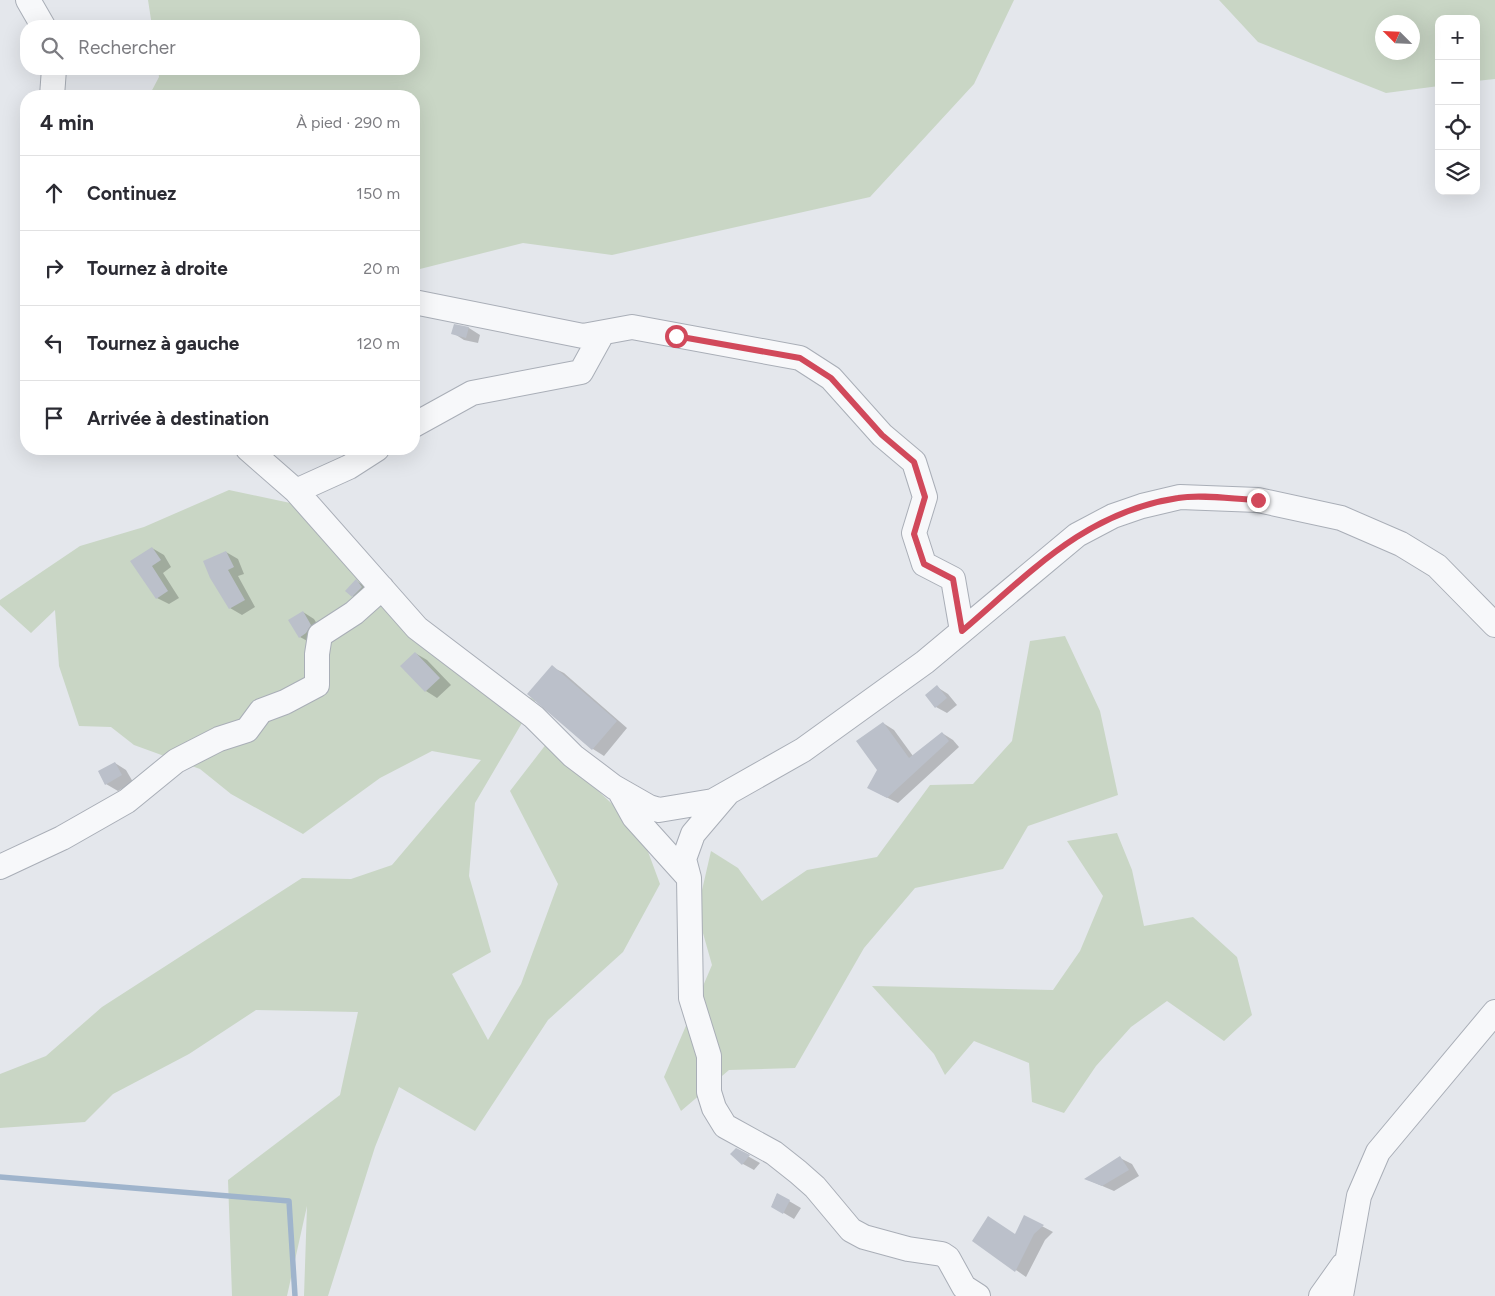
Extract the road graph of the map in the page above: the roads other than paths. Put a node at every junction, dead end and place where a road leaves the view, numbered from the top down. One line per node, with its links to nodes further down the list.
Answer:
1 (28, 0): 2 (street)
2 (40, 20)
3 (54, 75): 4 (street)
4 (52, 90)
5 (420, 303): 6 (street)
6 (602, 334): 7 (street); 13 (street)
7 (420, 422)
8 (255, 455): 10 (street)
9 (368, 455): 10 (street)
10 (296, 491): 11 (street)
11 (382, 588): 14 (street); 16 (street)
12 (1495, 625): 13 (street)
13 (962, 631): 15 (street)
14 (619, 790): 15 (street); 17 (street)
15 (727, 793): 17 (street)
16 (0, 867)
17 (689, 878): 20 (street)
18 (1495, 1012): 19 (street)
19 (1348, 1252): 21 (street); 22 (street)
20 (978, 1296)
21 (1320, 1296)
22 (1341, 1296)

